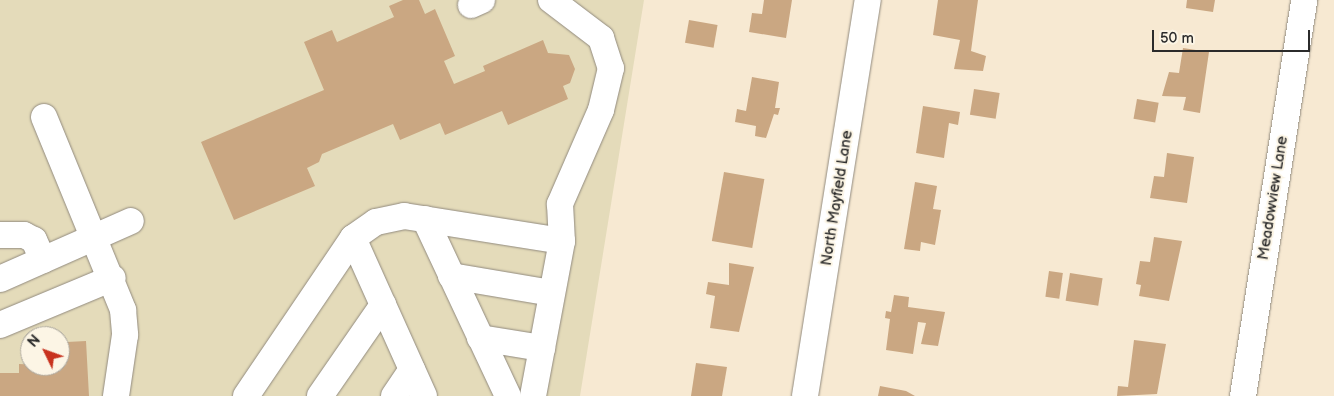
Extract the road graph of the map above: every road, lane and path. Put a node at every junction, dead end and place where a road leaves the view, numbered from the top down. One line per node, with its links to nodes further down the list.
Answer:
1 (551, 0): 10 (street)
2 (868, 0): 28 (street, North Mayfield Lane)
3 (1304, 0): 29 (street, Meadowview Lane)
4 (44, 117): 8 (street)
5 (425, 219): 9 (street); 10 (street); 12 (street)
6 (131, 221): 8 (street)
7 (0, 235): 11 (street)
8 (95, 237): 11 (street); 13 (street)
9 (353, 238): 16 (street); 22 (street)
10 (562, 241): 15 (street)
11 (42, 260): 14 (street)
12 (451, 276): 15 (street); 18 (street)
13 (113, 278): 17 (street); 21 (street)
14 (0, 279)
15 (552, 293): 19 (street)
16 (383, 305): 20 (street); 23 (street)
17 (0, 324)
18 (480, 338): 19 (street); 26 (street)
19 (542, 348): 27 (street)
20 (412, 369): 24 (street); 25 (street)
21 (116, 396)
22 (246, 396)
23 (320, 396)
24 (394, 396)
25 (424, 396)
26 (508, 396)
27 (533, 396)
28 (806, 396)
29 (1242, 396)

